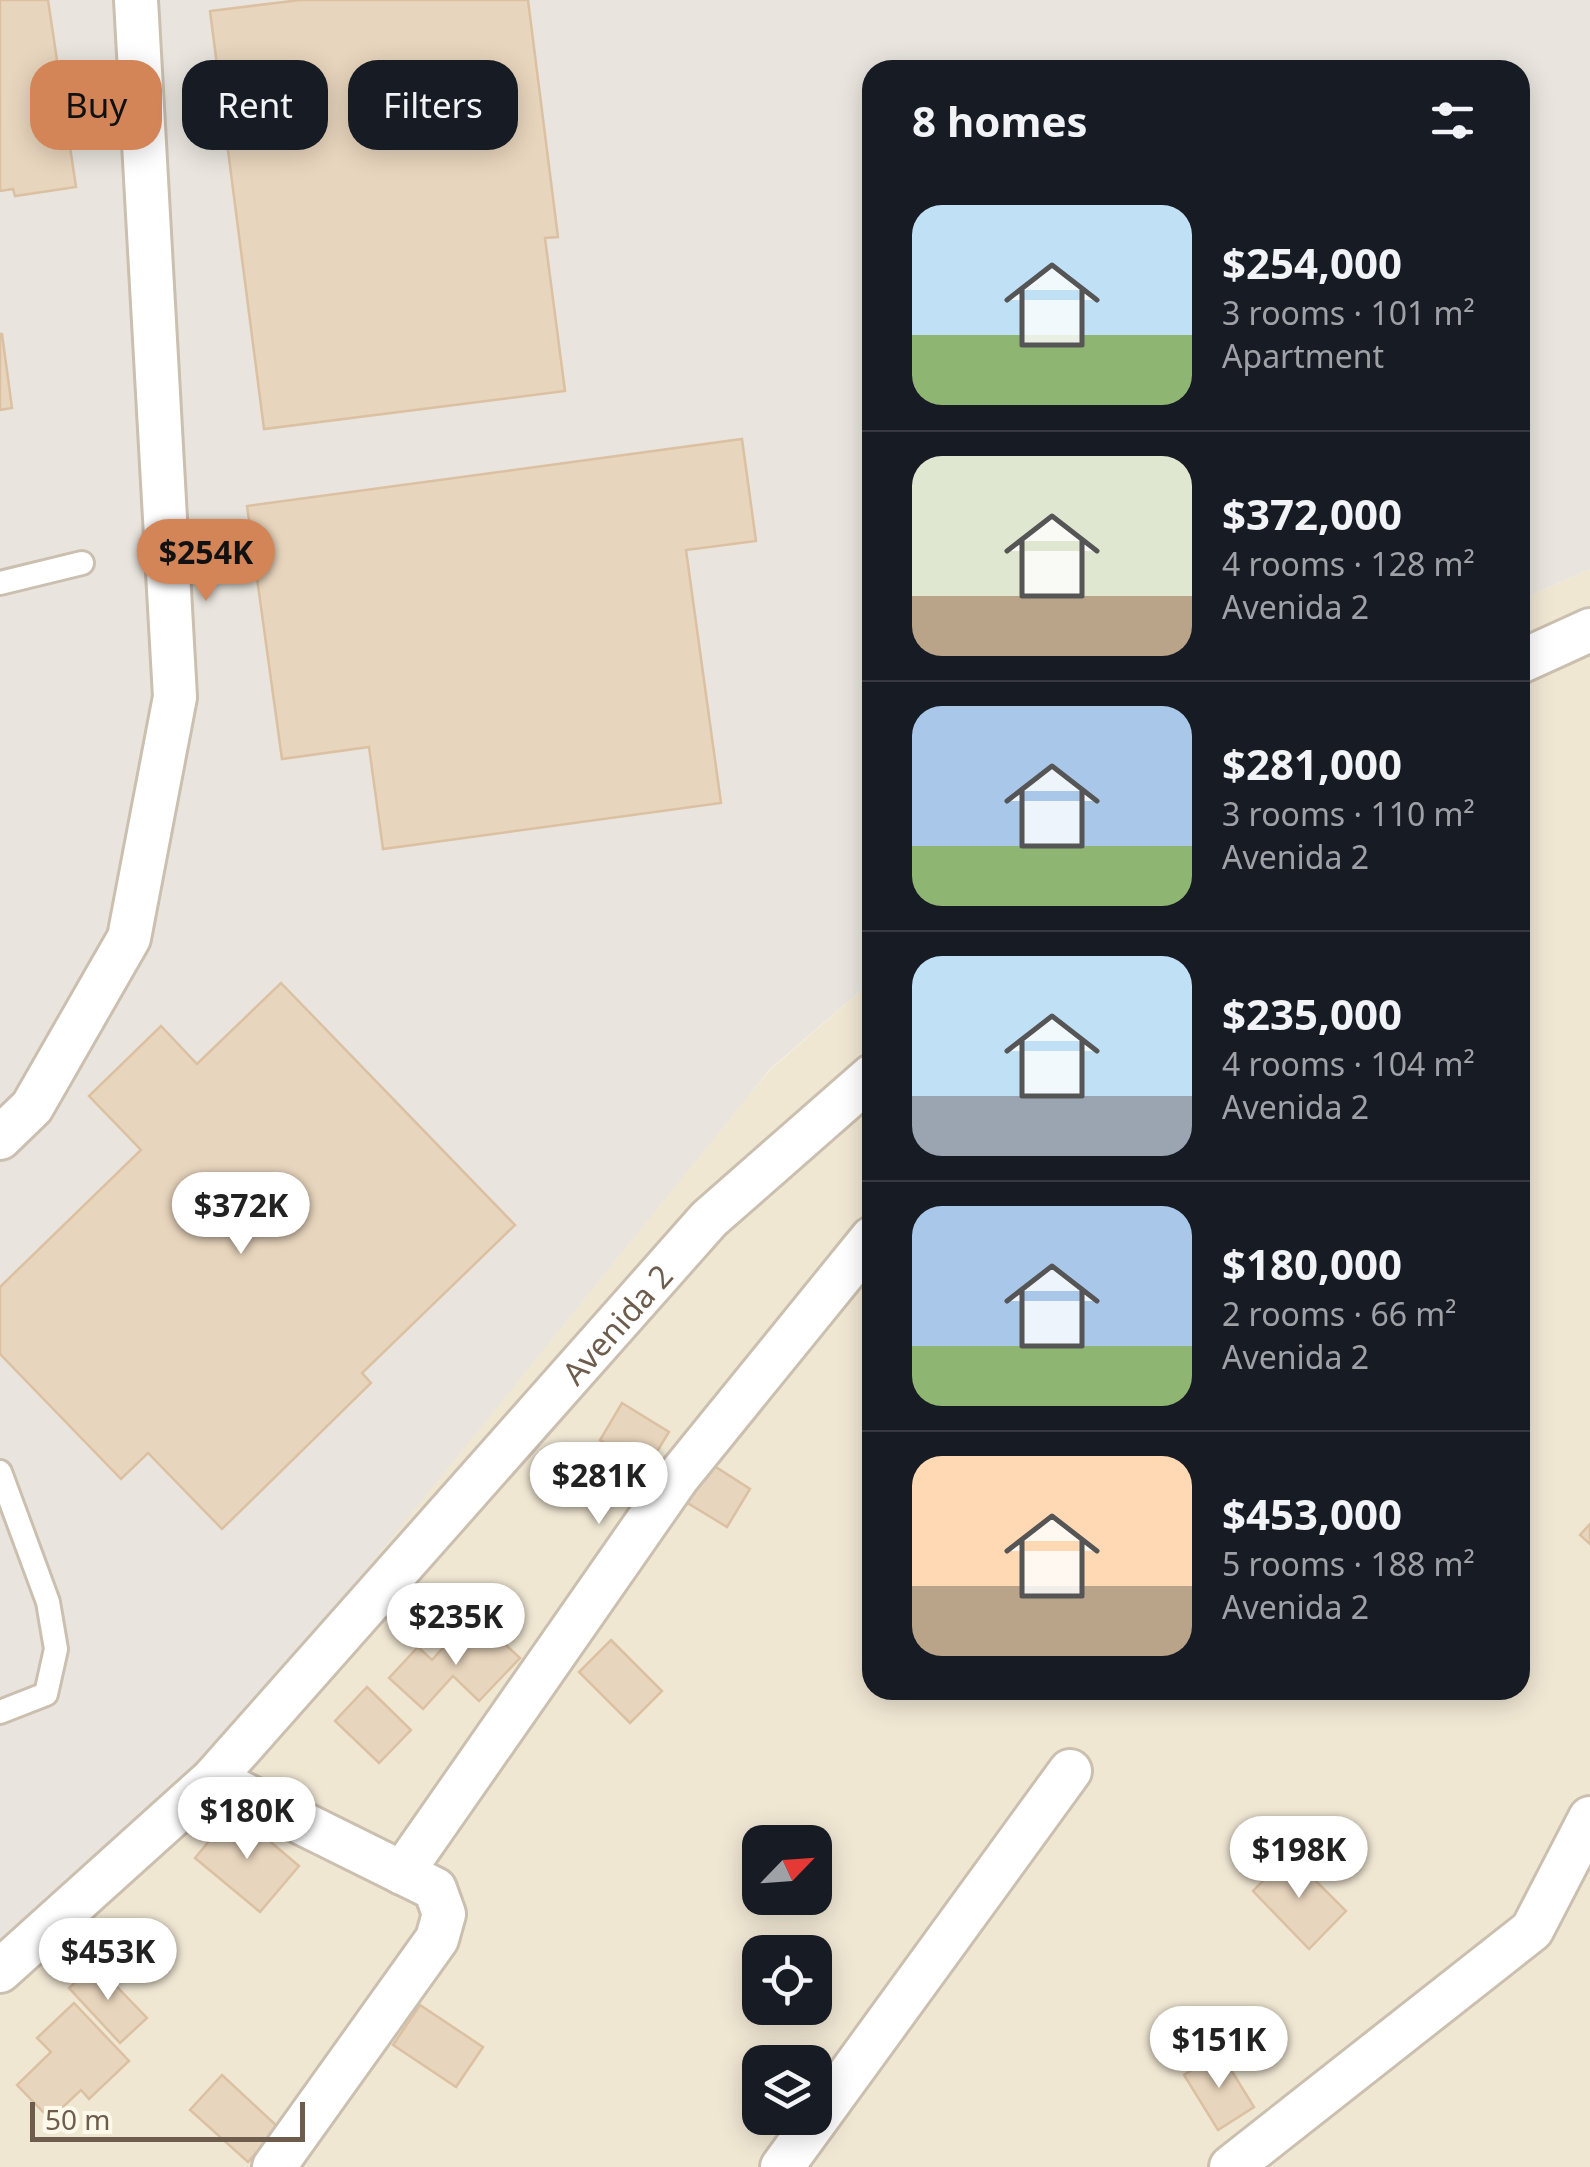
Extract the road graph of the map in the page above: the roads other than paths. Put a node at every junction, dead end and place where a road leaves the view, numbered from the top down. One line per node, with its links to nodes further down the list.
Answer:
1 (136, 0): 7 (street)
2 (82, 563): 3 (lane)
3 (0, 582)
4 (1590, 630): 5 (street)
5 (1530, 657)
6 (862, 1085): 12 (street, Avenida 2)
7 (0, 1138)
8 (862, 1250): 14 (street)
9 (0, 1472): 10 (lane)
10 (0, 1712)
11 (1070, 1771): 17 (street)
12 (213, 1778): 14 (street); 15 (street, Avenida 2)
13 (1590, 1818): 18 (street)
14 (402, 1873): 16 (street)
15 (0, 1971)
16 (274, 2167)
17 (782, 2167)
18 (1231, 2167)

